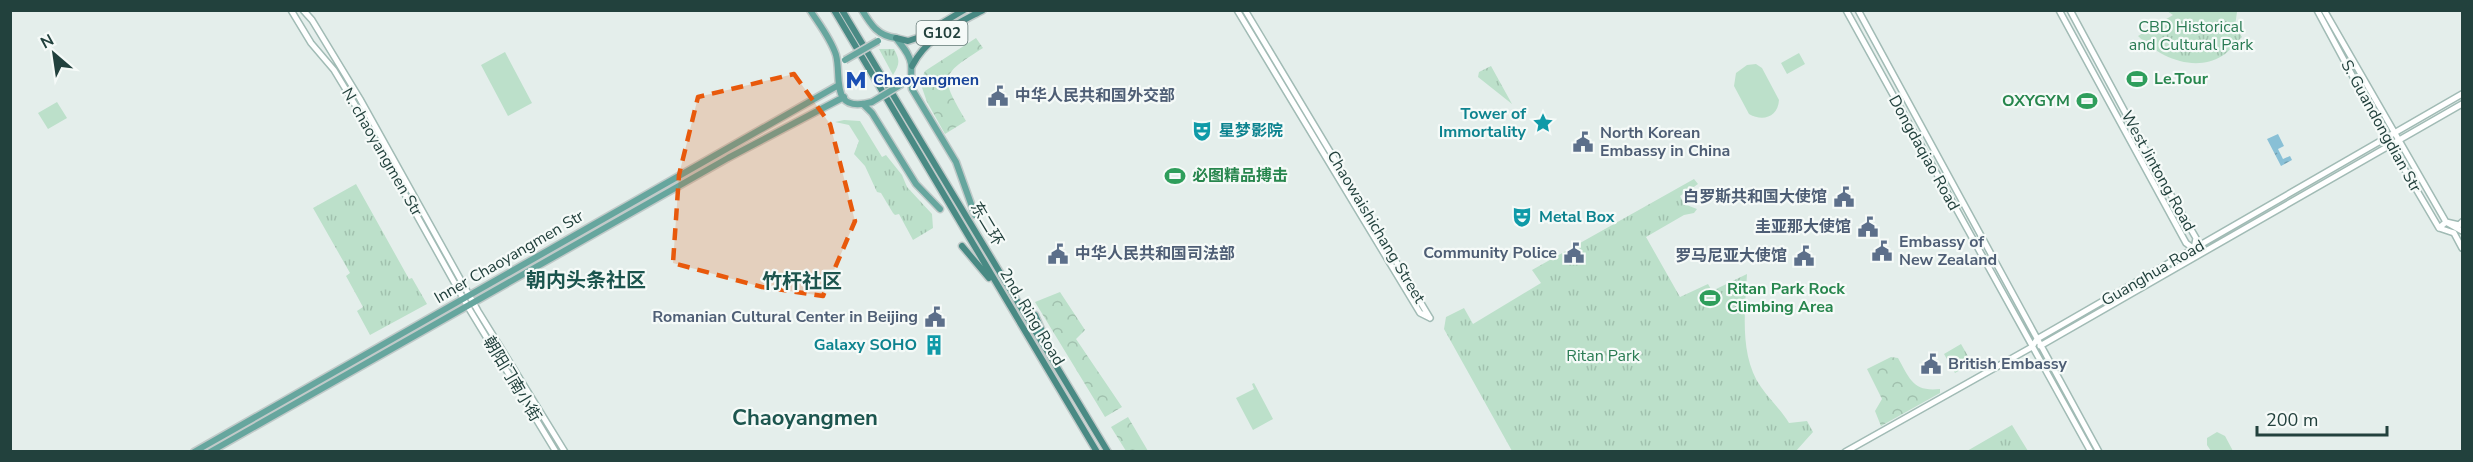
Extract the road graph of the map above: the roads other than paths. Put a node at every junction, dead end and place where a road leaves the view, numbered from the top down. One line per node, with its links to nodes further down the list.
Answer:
1 (291, 10): 41 (main road, N. chaoyangmen Str)
2 (810, 10): 19 (main road)
3 (834, 10): 40 (highway, 2nd. Ring Road)
4 (842, 10): 47 (highway, 东二环)
5 (862, 10): 17 (main road)
6 (964, 10): 18 (highway, G102)
7 (983, 10): 20 (highway, G102)
8 (1237, 10): 9 (main road, Chaowaishichang Street)
9 (1245, 10)
10 (1846, 10): 46 (main road, Dongdaqiao Road)
11 (1858, 10): 44 (main road, Dongdaqiao Road)
12 (2059, 10): 39 (main road, West Jintong Road)
13 (2070, 10): 39 (main road, West Jintong Road)
14 (2317, 10): 28 (main road, S. Guandongdian Str)
15 (2324, 10): 27 (main road, S. Guandongdian Str)
16 (304, 11): 41 (main road)
17 (887, 37): 18 (main road); 19 (main road, bridge)
18 (896, 38): 20 (main road)
19 (838, 66): 22 (main road)
20 (912, 66): 21 (main road)
21 (909, 76): 25 (main road, bridge); 32 (main road)
22 (837, 86): 24 (main road); 41 (main road, Inner Chaoyangmen Str)
23 (2463, 94): 27 (main road, Guanghua Road)
24 (844, 97): 25 (main road); 42 (main road, Inner Chaoyangmen Str)
25 (863, 104): 31 (main road)
26 (2463, 104): 29 (main road, Guanghua Road)
27 (2394, 134): 28 (main road, Guanghua Road); 29 (main road, S. Guandongdian Str)
28 (2386, 138): 30 (main road, S. Guandongdian Str); 39 (main road, Guanghua Road)
29 (2398, 141): 30 (main road, Guanghua Road); 33 (main road, S. Guandongdian Str)
30 (2390, 145): 34 (main road, S. Guandongdian Str); 45 (main road, Guanghua Road)
31 (940, 209)
32 (975, 215)
33 (2446, 222): 34 (main road); 35 (main road)
34 (2439, 228): 36 (main road)
35 (2462, 228): 36 (main road)
36 (2454, 232): 38 (main road)
37 (962, 246): 40 (highway)
38 (2463, 248)
39 (2194, 249): 44 (main road, Guanghua Road)
40 (999, 290): 52 (highway, 2nd. Ring Road)
41 (467, 297): 42 (main road); 48 (main road, Inner Chaoyangmen Str)
42 (471, 305): 49 (main road, Inner Chaoyangmen Str); 50 (main road, 朝阳门南小街); 51 (main road)
43 (1035, 315): 47 (highway)
44 (2037, 339): 45 (main road, Dongdaqiao Road); 46 (main road, Guanghua Road)
45 (2040, 345): 56 (main road, Dongdaqiao Road)
46 (2031, 347): 54 (main road, Guanghua Road); 55 (main road, Dongdaqiao Road)
47 (1057, 365): 53 (highway, 东二环)
48 (194, 452)
49 (210, 452)
50 (556, 452)
51 (565, 452)
52 (1097, 452)
53 (1108, 452)
54 (1845, 452)
55 (2091, 452)
56 (2099, 452)

